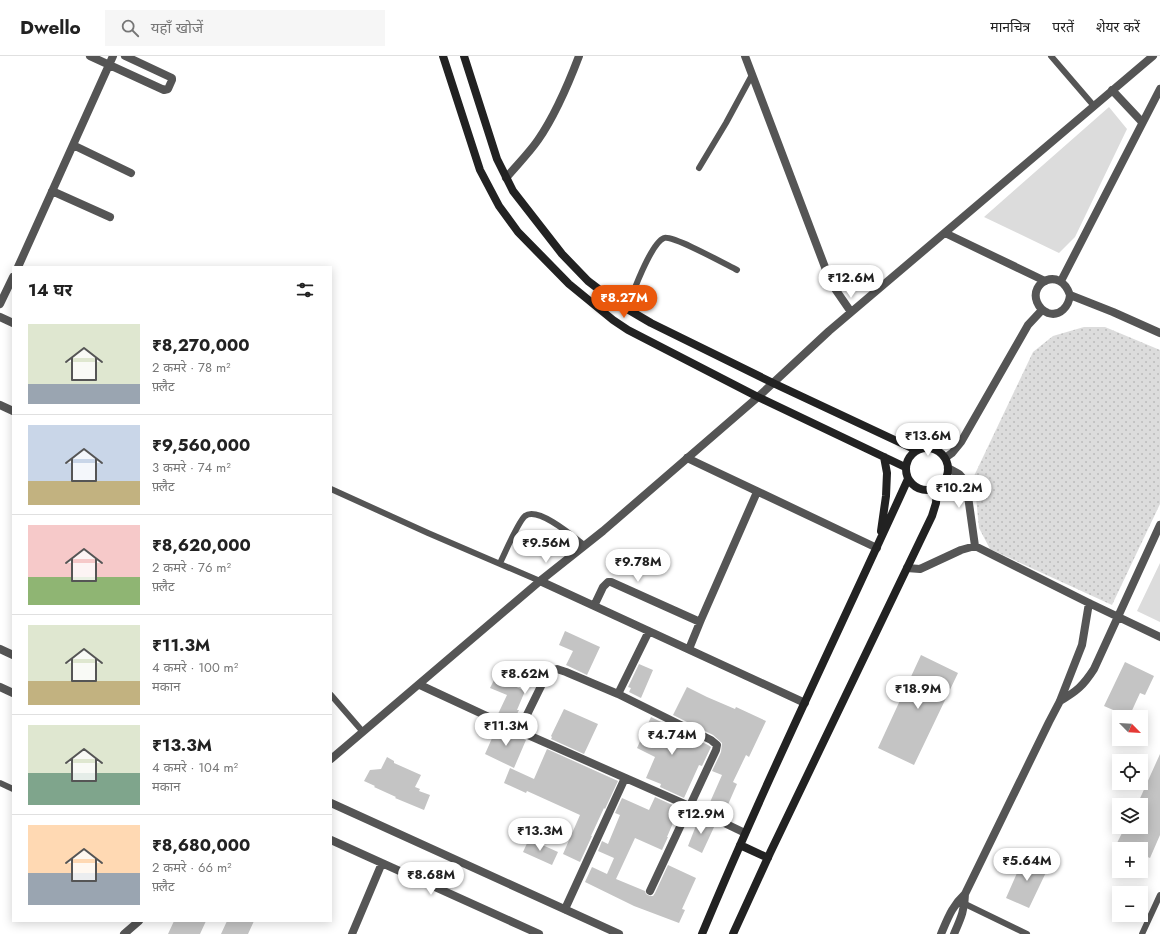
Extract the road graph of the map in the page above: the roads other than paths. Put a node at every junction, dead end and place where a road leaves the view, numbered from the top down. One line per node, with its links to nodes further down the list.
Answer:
1 (90, 56): 10 (street)
2 (113, 56): 10 (street)
3 (125, 56): 10 (street)
4 (443, 56): 37 (main road)
5 (464, 56): 19 (main road)
6 (579, 56): 19 (street)
7 (745, 56): 11 (street)
8 (1051, 56): 14 (lane)
9 (1153, 56): 13 (street)
10 (110, 65): 16 (street)
11 (752, 75): 17 (lane); 32 (street)
12 (1160, 89): 15 (street)
13 (1112, 90): 14 (street); 15 (street)
14 (1094, 106): 22 (street)
15 (1142, 122): 27 (street)
16 (73, 145): 18 (street); 20 (street)
17 (699, 168)
18 (131, 173)
19 (506, 178): 30 (main road)
20 (52, 191): 21 (street); 23 (street)
21 (110, 217)
22 (945, 233): 26 (street); 32 (street)
23 (18, 266)
24 (737, 270): 30 (lane)
25 (12, 279): 29 (street)
26 (1045, 281): 27 (street); 31 (street)
27 (1061, 281): 28 (street)
28 (1070, 295): 31 (street); 35 (street)
29 (0, 304)
30 (627, 309): 36 (main road)
31 (1042, 310): 43 (street)
32 (851, 312): 36 (street)
33 (0, 317): 34 (street)
34 (12, 323)
35 (1160, 333)
36 (773, 383): 37 (street); 40 (main road)
37 (758, 397): 41 (main road); 42 (street)
38 (0, 405): 39 (street)
39 (12, 411)
40 (916, 450): 43 (main road); 44 (main road)
41 (884, 457): 44 (main road); 51 (main road)
42 (687, 458): 49 (street); 52 (street)
43 (945, 458): 45 (main road)
44 (905, 467): 46 (main road)
45 (948, 468): 47 (main road); 53 (street)
46 (908, 479): 47 (main road); 51 (main road)
47 (937, 487): 56 (main road)
48 (332, 489): 55 (lane)
49 (757, 492): 54 (street); 61 (street)
50 (1160, 525): 60 (street)
51 (880, 540): 54 (main road)
52 (584, 545): 55 (lane); 57 (street)
53 (975, 546): 56 (street); 58 (street)
54 (877, 548): 73 (main road)
55 (500, 563): 57 (lane)
56 (906, 568): 85 (main road)
57 (540, 581): 59 (street); 67 (street)
58 (1088, 603): 60 (street); 72 (street)
59 (594, 606): 61 (street); 62 (street)
60 (1117, 617): 63 (street); 72 (street)
61 (700, 622): 65 (street)
62 (649, 631): 65 (street); 70 (street)
63 (1160, 637)
64 (0, 649): 66 (street)
65 (689, 649): 73 (street)
66 (12, 655)
67 (420, 685): 74 (street); 75 (street)
68 (0, 687): 69 (street)
69 (12, 693)
70 (618, 694): 74 (street); 81 (street)
71 (332, 696): 75 (lane)
72 (1060, 702): 89 (street)
73 (805, 703): 82 (main road)
74 (519, 731): 77 (street)
75 (363, 732): 76 (street)
76 (332, 758)
77 (625, 778): 81 (street); 90 (street)
78 (0, 783): 79 (lane)
79 (12, 789)
80 (332, 803): 90 (street)
81 (689, 806): 82 (street); 87 (street)
82 (745, 832): 84 (main road)
83 (332, 840): 86 (street)
84 (740, 845): 85 (main road); 96 (main road)
85 (768, 858): 97 (main road)
86 (382, 863): 93 (street); 94 (street)
87 (650, 891)
88 (1160, 895): 101 (lane)
89 (961, 903): 98 (street); 99 (street); 100 (lane)
90 (565, 909): 95 (street)
91 (138, 922): 92 (street)
92 (124, 934)
93 (352, 934)
94 (538, 934)
95 (619, 934)
96 (702, 934)
97 (733, 934)
98 (941, 934)
99 (954, 934)
100 (1027, 934)
101 (1142, 934)

